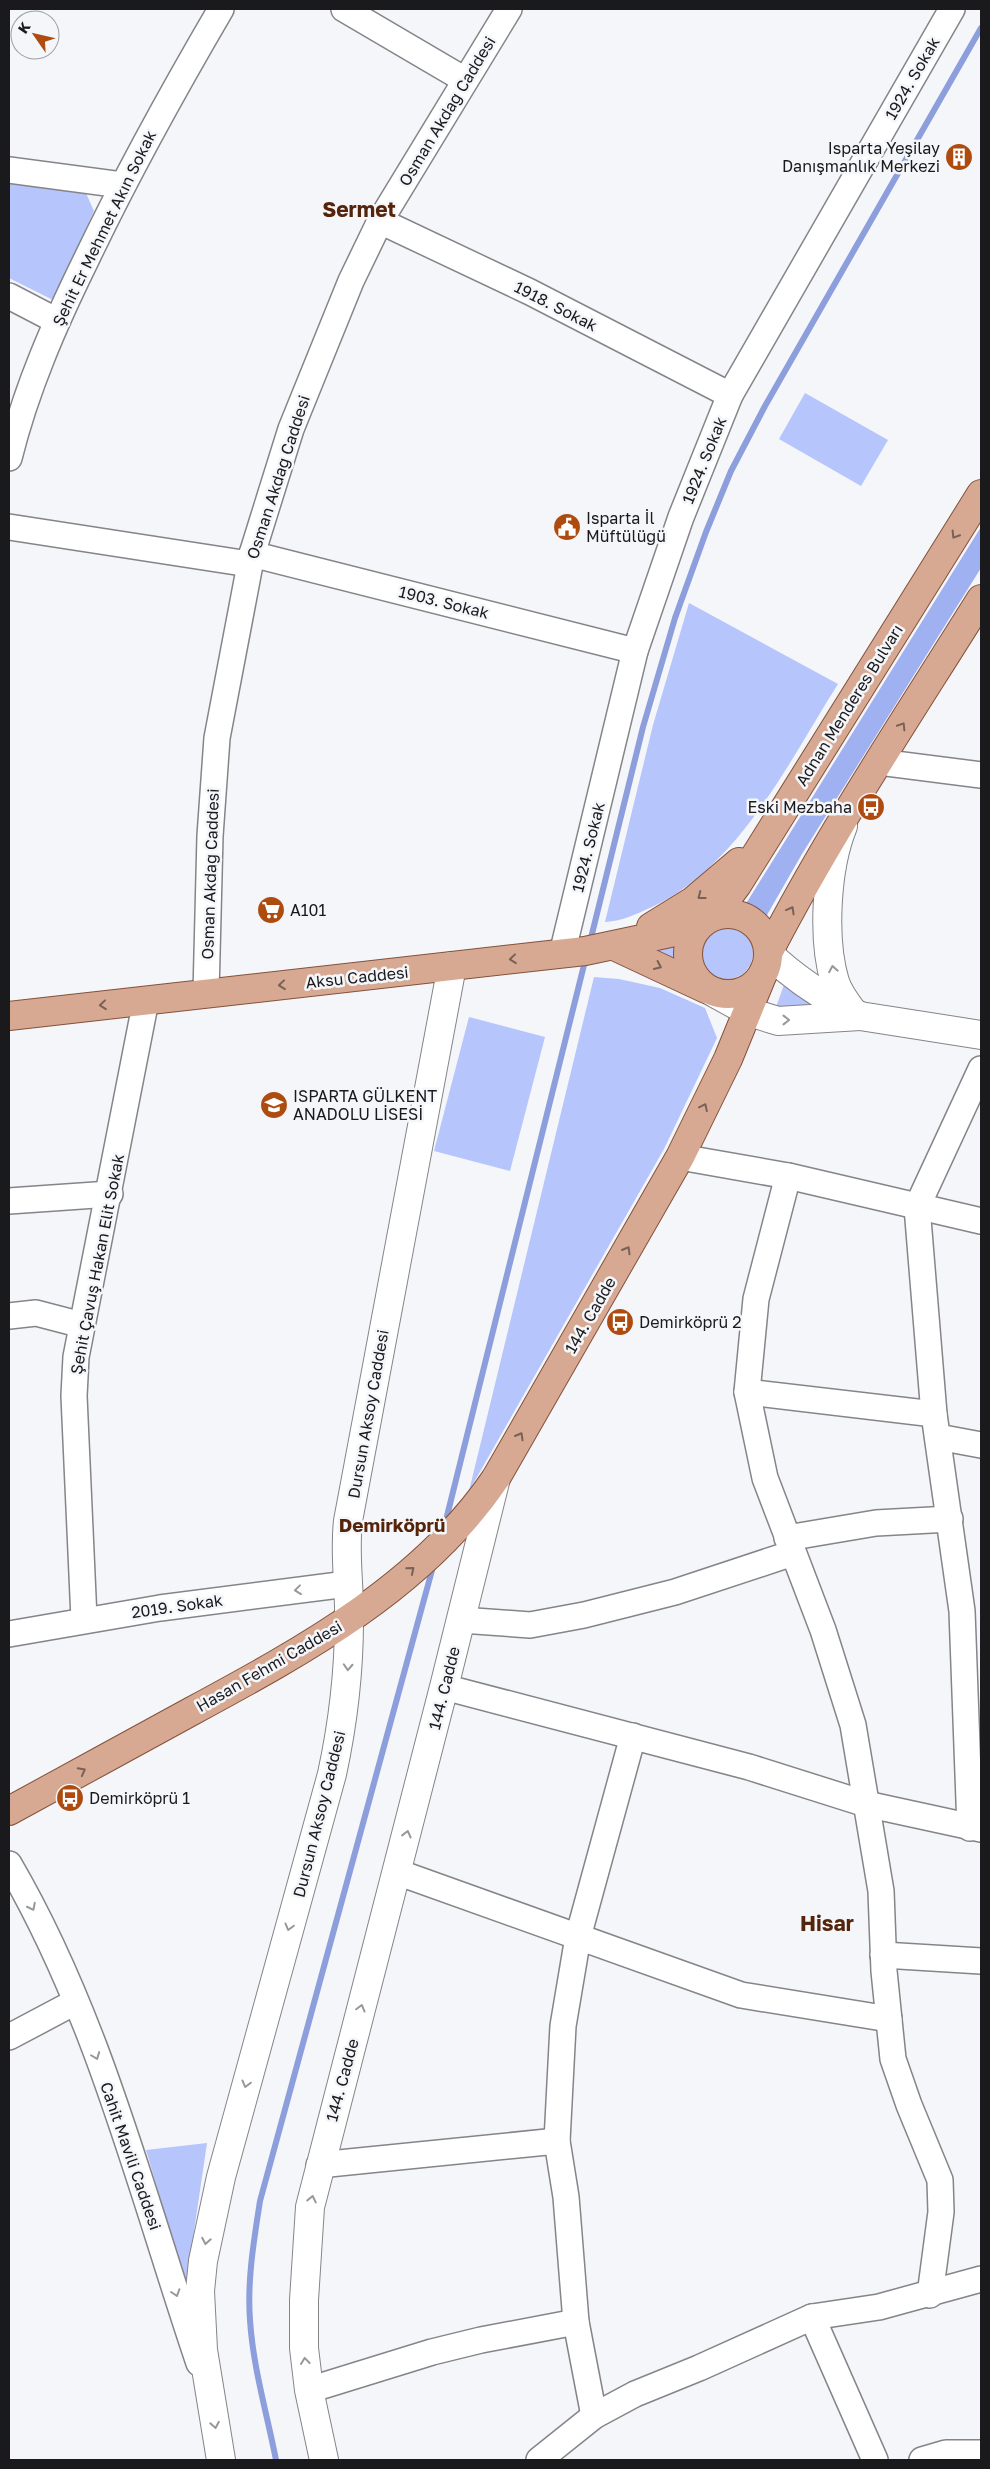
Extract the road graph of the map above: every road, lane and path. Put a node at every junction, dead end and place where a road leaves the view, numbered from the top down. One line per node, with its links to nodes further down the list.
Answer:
1 (221, 9): 7 (street, Şehit Er Mehmet Akın Sokak)
2 (344, 9): 5 (street)
3 (509, 9): 5 (street, Osman Akdağ Caddesi)
4 (952, 9): 11 (street, 1924. Sokak)
5 (465, 80): 8 (street, Osman Akdağ Caddesi)
6 (9, 170): 7 (street)
7 (122, 185): 10 (street, Şehit Er Mehmet Akın Sokak)
8 (380, 221): 11 (street, 1918. Sokak); 15 (street, Osman Akdağ Caddesi)
9 (9, 296): 10 (street)
10 (56, 321): 12 (street, Şehit Er Mehmet Akın Sokak)
11 (730, 395): 18 (street, 1924. Sokak)
12 (9, 458)
13 (981, 494): 22 (main road, Adnan Menderes Bulvarı, one-way to 22)
14 (9, 527): 15 (street, 1903. Sokak)
15 (251, 559): 18 (street, 1903. Sokak); 29 (street, Osman Akdağ Caddesi)
16 (981, 599): 17 (main road)
17 (973, 620): 19 (main road, one-way to 17)
18 (635, 651): 25 (street, 1924. Sokak)
19 (879, 762): 20 (street); 21 (main road)
20 (981, 775)
21 (850, 809): 26 (main road, one-way to 21); 32 (street, one-way to 21)
22 (774, 825): 23 (main road, Adnan Menderes Bulvarı); 24 (main road, one-way to 24)
23 (708, 919): 24 (main road, Aksu Caddesi); 26 (main road); 28 (main road)
24 (614, 946): 25 (main road, Aksu Caddesi); 28 (main road, one-way to 28)
25 (562, 954): 27 (main road, Aksu Caddesi, one-way to 27)
26 (766, 962): 28 (main road); 31 (main road, 144. Cadde); 32 (street)
27 (452, 966): 29 (main road, Aksu Caddesi, one-way to 29); 50 (street, Dursun Aksoy Caddesi)
28 (709, 990): 31 (street)
29 (206, 994): 30 (main road, Aksu Caddesi)
30 (146, 1000): 33 (main road, Aksu Caddesi, one-way to 33); 38 (street, Şehit Çavuş Hakan Elit Sokak)
31 (749, 1012): 32 (street, one-way to 32); 36 (main road, 144. Cadde, one-way to 31)
32 (857, 1014): 34 (street)
33 (9, 1016)
34 (981, 1036)
35 (981, 1068): 40 (street)
36 (680, 1157): 37 (street); 47 (main road, 144. Cadde, one-way to 36)
37 (788, 1176): 40 (street); 44 (street)
38 (110, 1194): 39 (street); 43 (street, Şehit Çavuş Hakan Elit Sokak)
39 (9, 1201)
40 (916, 1207): 41 (street); 45 (street)
41 (981, 1221)
42 (9, 1316): 43 (street)
43 (82, 1325): 53 (street, Şehit Çavuş Hakan Elit Sokak)
44 (747, 1392): 45 (street); 49 (street)
45 (936, 1426): 46 (street); 48 (street)
46 (981, 1445)
47 (496, 1478): 52 (main road, Hasan Fehmi Caddesi, one-way to 47); 54 (street, 144. Cadde)
48 (950, 1519): 49 (street); 51 (street)
49 (790, 1546): 54 (street); 58 (street)
50 (347, 1584): 52 (street, Dursun Aksoy Caddesi); 53 (street, 2019. Sokak, one-way to 53)
51 (972, 1614): 60 (street)
52 (350, 1618): 59 (main road, Hasan Fehmi Caddesi, one-way to 52); 75 (street, Dursun Aksoy Caddesi, one-way to 75)
53 (84, 1619): 55 (street, 2019. Sokak)
54 (461, 1620): 56 (street, 144. Cadde)
55 (9, 1634)
56 (444, 1687): 57 (street); 62 (street, 144. Cadde, one-way to 56)
57 (633, 1736): 58 (street); 63 (street)
58 (866, 1804): 60 (street); 64 (street)
59 (9, 1810)
60 (975, 1829)
61 (9, 1864): 66 (street, Cahit Mavili Caddesi, one-way to 66)
62 (397, 1872): 63 (street); 70 (street, 144. Cadde, one-way to 62)
63 (578, 1937): 67 (street); 69 (street)
64 (883, 1955): 65 (street); 67 (street)
65 (981, 1961)
66 (75, 2002): 68 (street); 75 (street, Cahit Mavili Caddesi, one-way to 75)
67 (889, 2019): 72 (street)
68 (9, 2037)
69 (557, 2141): 70 (street); 74 (street)
70 (319, 2165): 76 (street, 144. Cadde, one-way to 70)
71 (981, 2279): 72 (street)
72 (930, 2295): 73 (street)
73 (812, 2317): 77 (street); 82 (street)
74 (576, 2322): 76 (street); 77 (street)
75 (208, 2389): 79 (street, Cahit Mavili Caddesi, one-way to 79)
76 (309, 2390): 80 (street, 144. Cadde)
77 (594, 2416): 81 (street)
78 (981, 2452): 83 (street)
79 (221, 2460)
80 (324, 2460)
81 (539, 2460)
82 (875, 2460)
83 (922, 2460)

